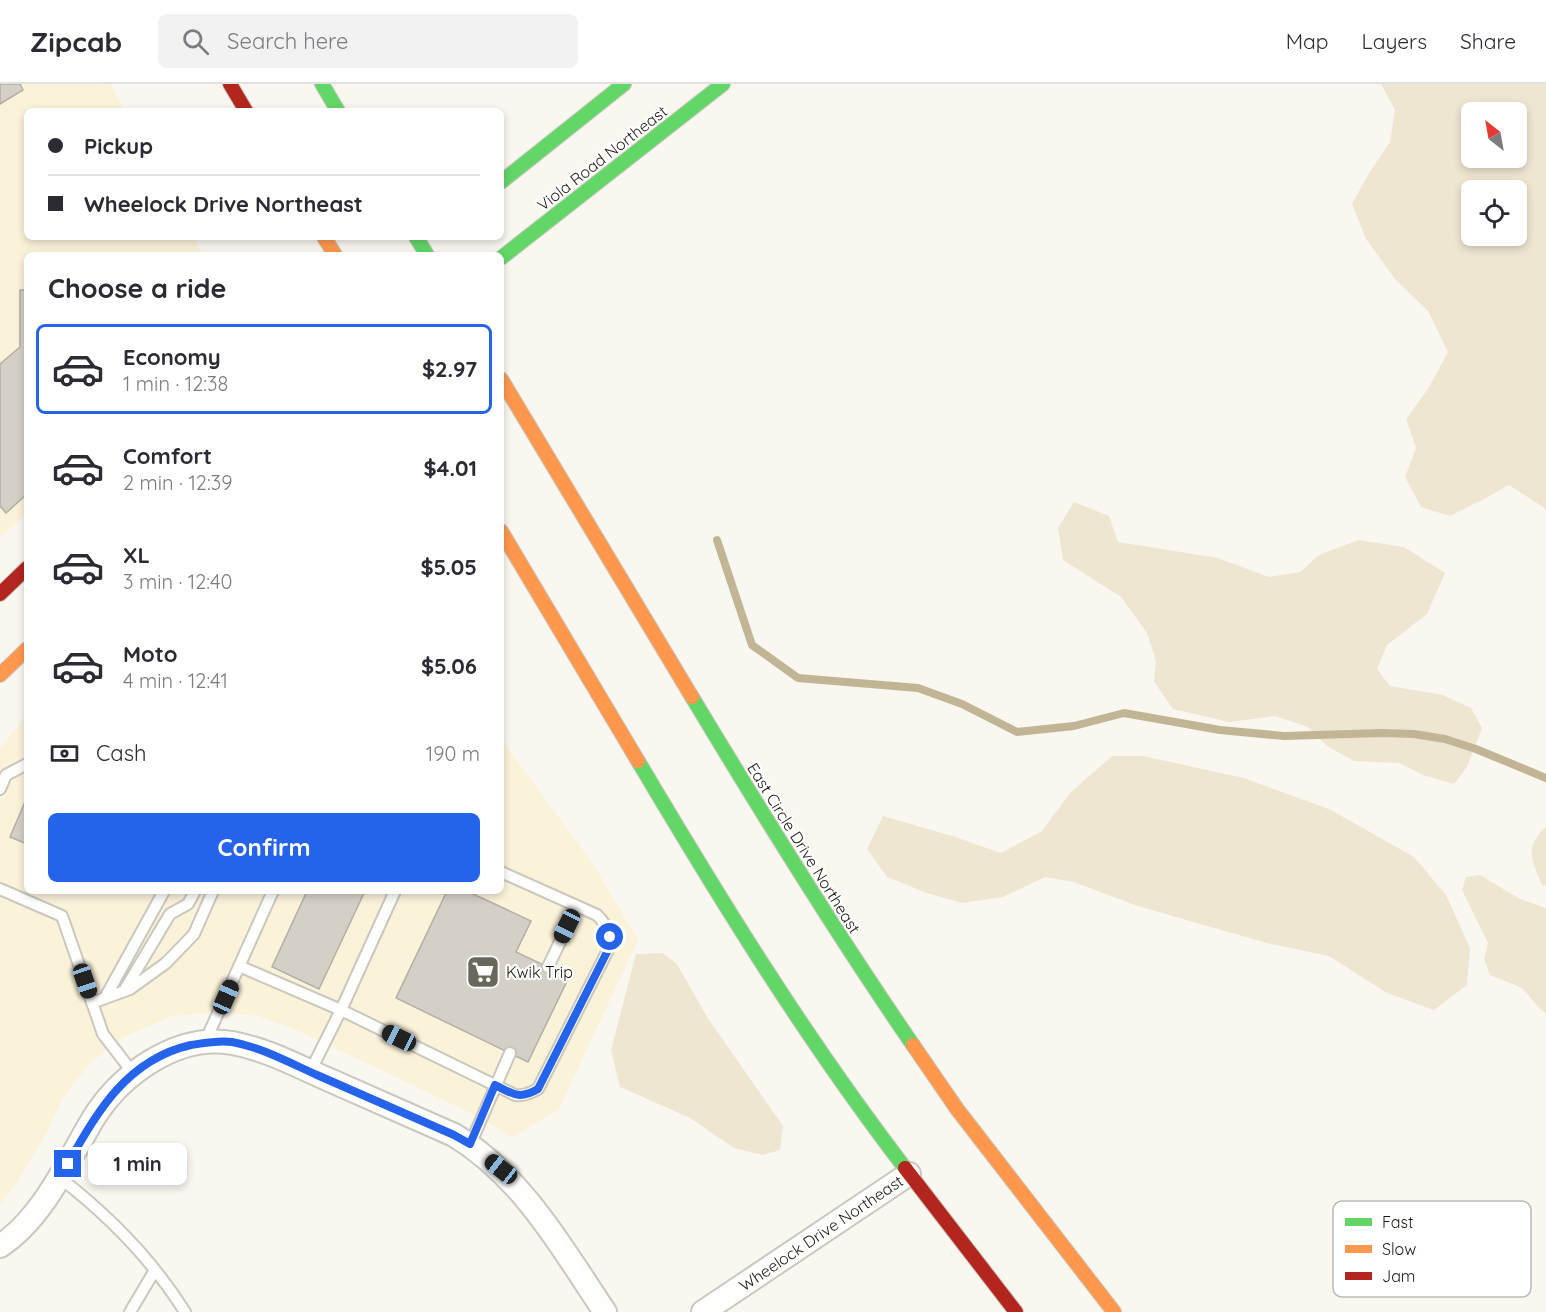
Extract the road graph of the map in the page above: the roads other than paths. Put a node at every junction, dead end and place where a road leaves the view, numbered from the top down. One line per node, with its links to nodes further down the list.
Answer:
1 (230, 84): 5 (main road)
2 (322, 84): 6 (main road)
3 (624, 84): 7 (main road)
4 (723, 84): 8 (main road, Viola Road Northeast)
5 (244, 108)
6 (336, 108)
7 (504, 180)
8 (504, 256)
9 (504, 384): 46 (main road, East Circle Drive Northeast)
10 (504, 536): 37 (main road)
11 (24, 571): 12 (main road)
12 (0, 594)
13 (24, 652): 14 (main road)
14 (0, 675)
15 (24, 766): 16 (lane)
16 (0, 789)
17 (504, 873): 24 (lane)
18 (0, 890): 29 (lane)
19 (162, 894): 28 (lane)
20 (193, 894): 27 (lane)
21 (212, 894): 27 (lane)
22 (272, 894): 25 (lane)
23 (394, 894): 30 (lane)
24 (577, 906): 26 (lane); 35 (lane)
25 (239, 966): 30 (lane); 31 (lane)
26 (548, 967)
27 (124, 991): 28 (lane)
28 (105, 998): 29 (lane)
29 (92, 1003): 34 (lane)
30 (341, 1010): 33 (lane); 35 (lane)
31 (205, 1042): 33 (street); 34 (street)
32 (510, 1053): 35 (lane)
33 (310, 1072): 36 (street)
34 (133, 1073): 38 (street)
35 (495, 1085): 36 (lane)
36 (470, 1144): 43 (street)
37 (909, 1174): 44 (street, Wheelock Drive Northeast); 45 (main road)
38 (60, 1178): 39 (street); 40 (lane)
39 (0, 1246)
40 (155, 1270): 41 (lane); 42 (lane)
41 (130, 1312)
42 (185, 1312)
43 (605, 1312)
44 (704, 1312)
45 (1016, 1312)
46 (1114, 1312)

